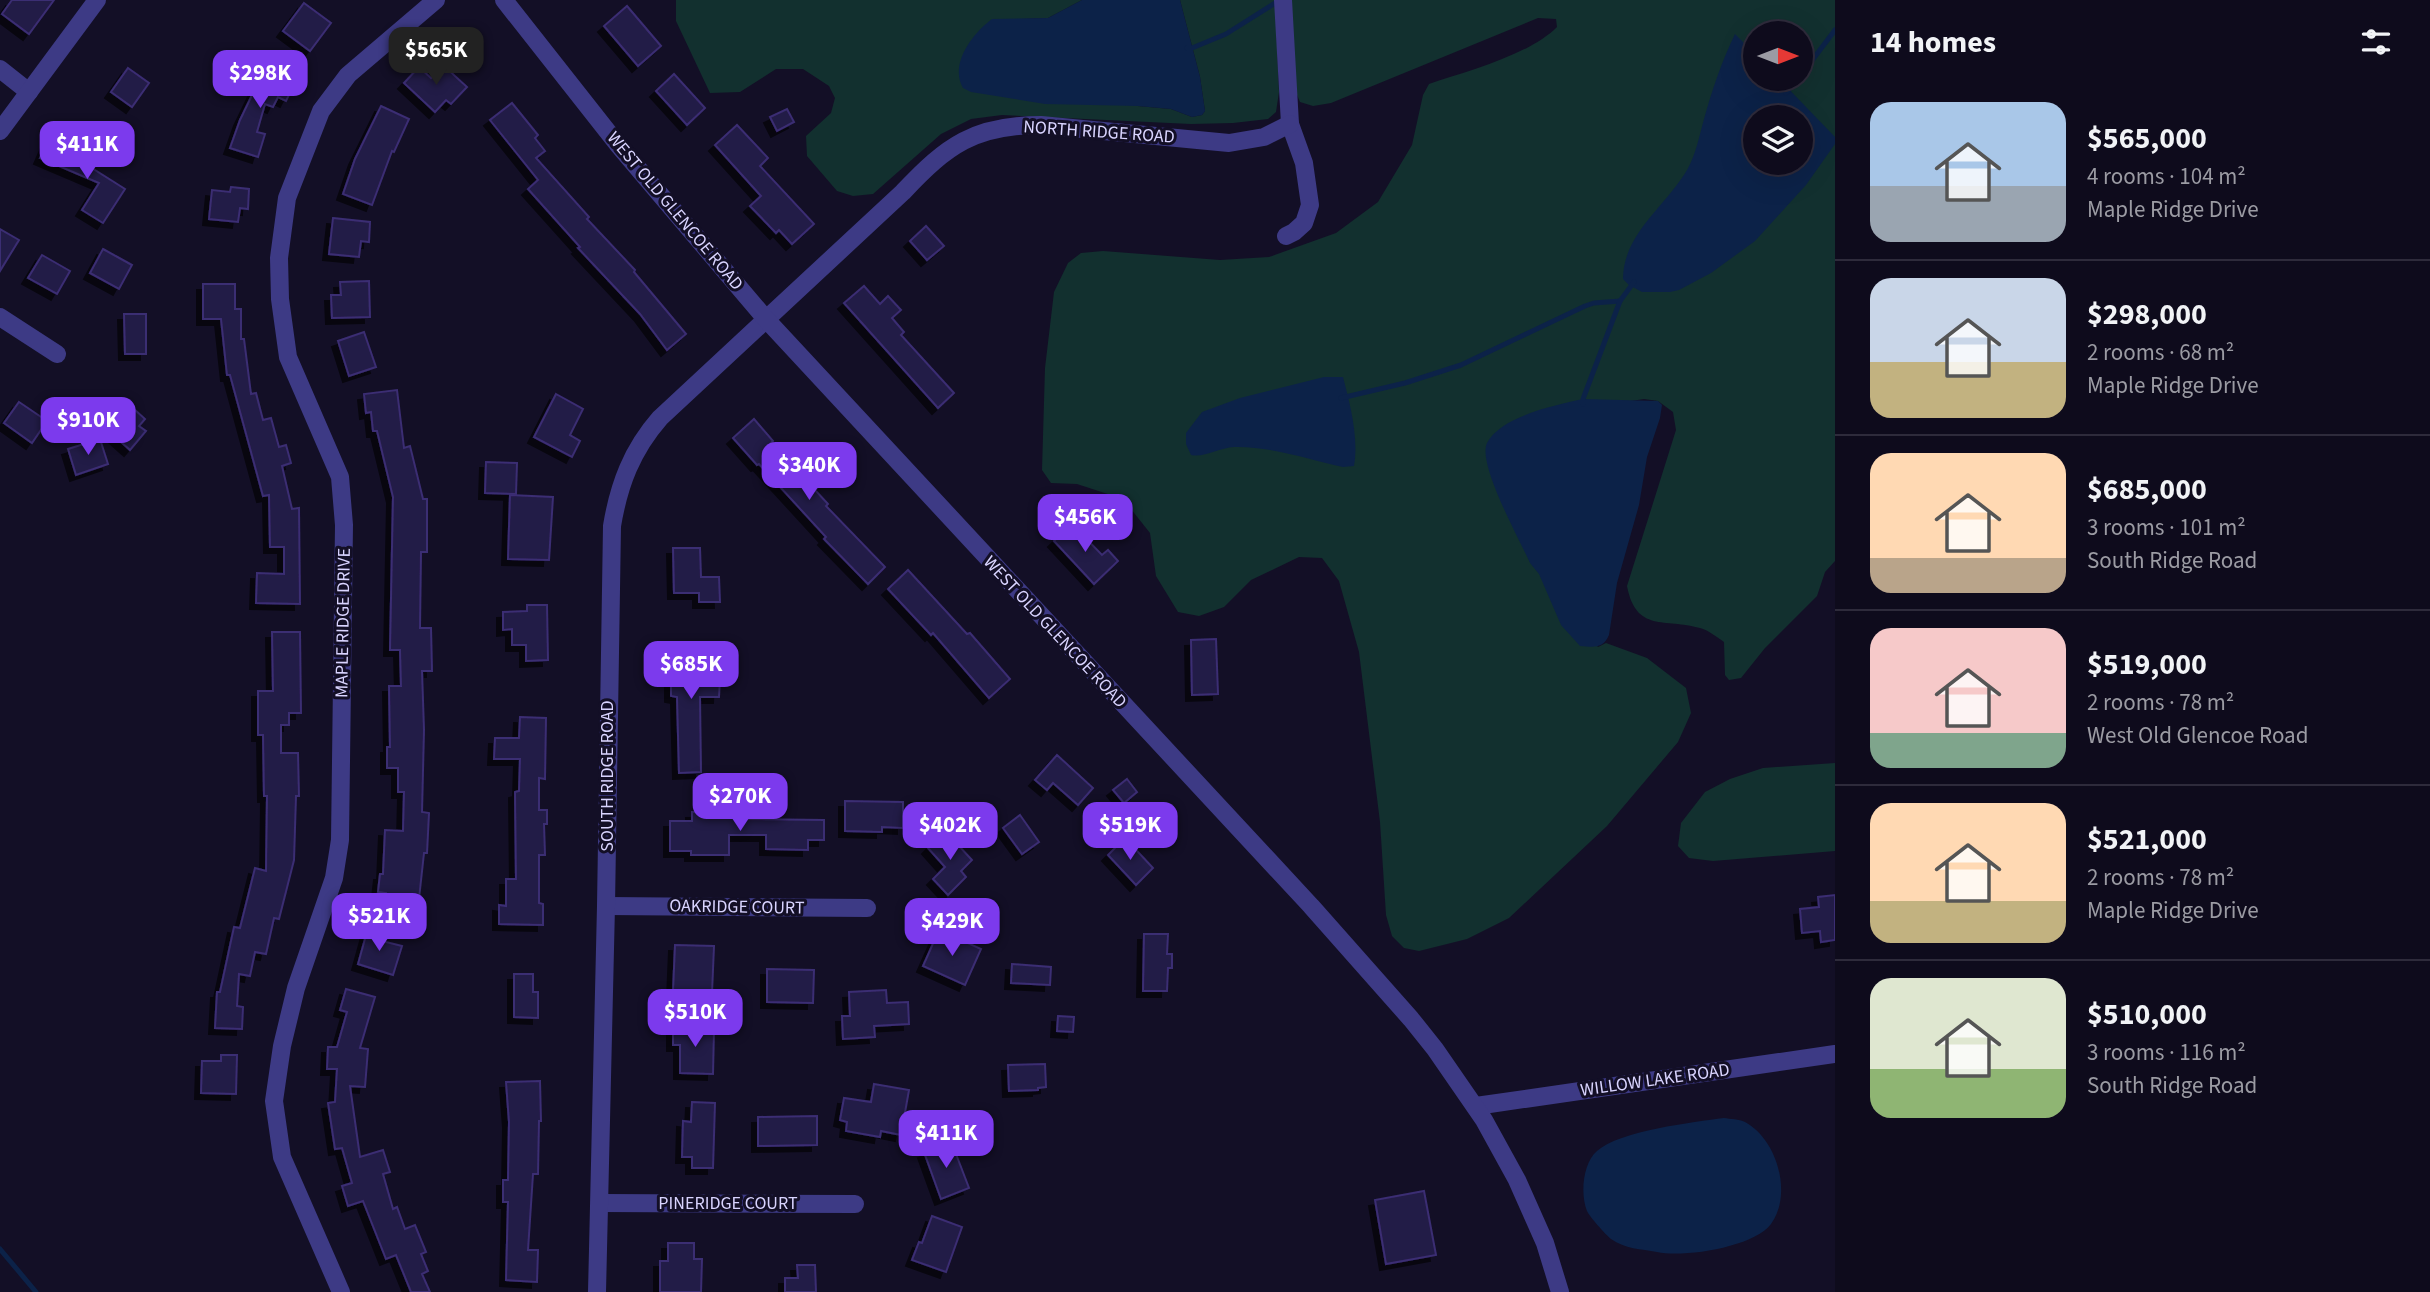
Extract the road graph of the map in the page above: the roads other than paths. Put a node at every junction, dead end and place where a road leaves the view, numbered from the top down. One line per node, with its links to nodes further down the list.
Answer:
1 (97, 0): 6 (street)
2 (436, 0): 19 (street, MAPLE RIDGE DRIVE)
3 (504, 0): 11 (street, WEST OLD GLENCOE ROAD)
4 (1283, 0): 7 (street)
5 (0, 69): 6 (street)
6 (29, 92): 8 (street)
7 (1290, 124): 9 (street); 11 (street, NORTH RIDGE ROAD)
8 (0, 131)
9 (1286, 236)
10 (0, 317): 12 (street)
11 (765, 318): 13 (street, SOUTH RIDGE ROAD); 16 (street, WEST OLD GLENCOE ROAD)
12 (57, 354)
13 (606, 906): 14 (street, OAKRIDGE COURT); 17 (street, SOUTH RIDGE ROAD)
14 (867, 908)
15 (1835, 1054): 16 (street, WILLOW LAKE ROAD)
16 (1476, 1106): 21 (street, WEST OLD GLENCOE ROAD)
17 (601, 1203): 18 (street, PINERIDGE COURT); 20 (street, SOUTH RIDGE ROAD)
18 (855, 1204)
19 (341, 1292)
20 (597, 1292)
21 (1560, 1292)

